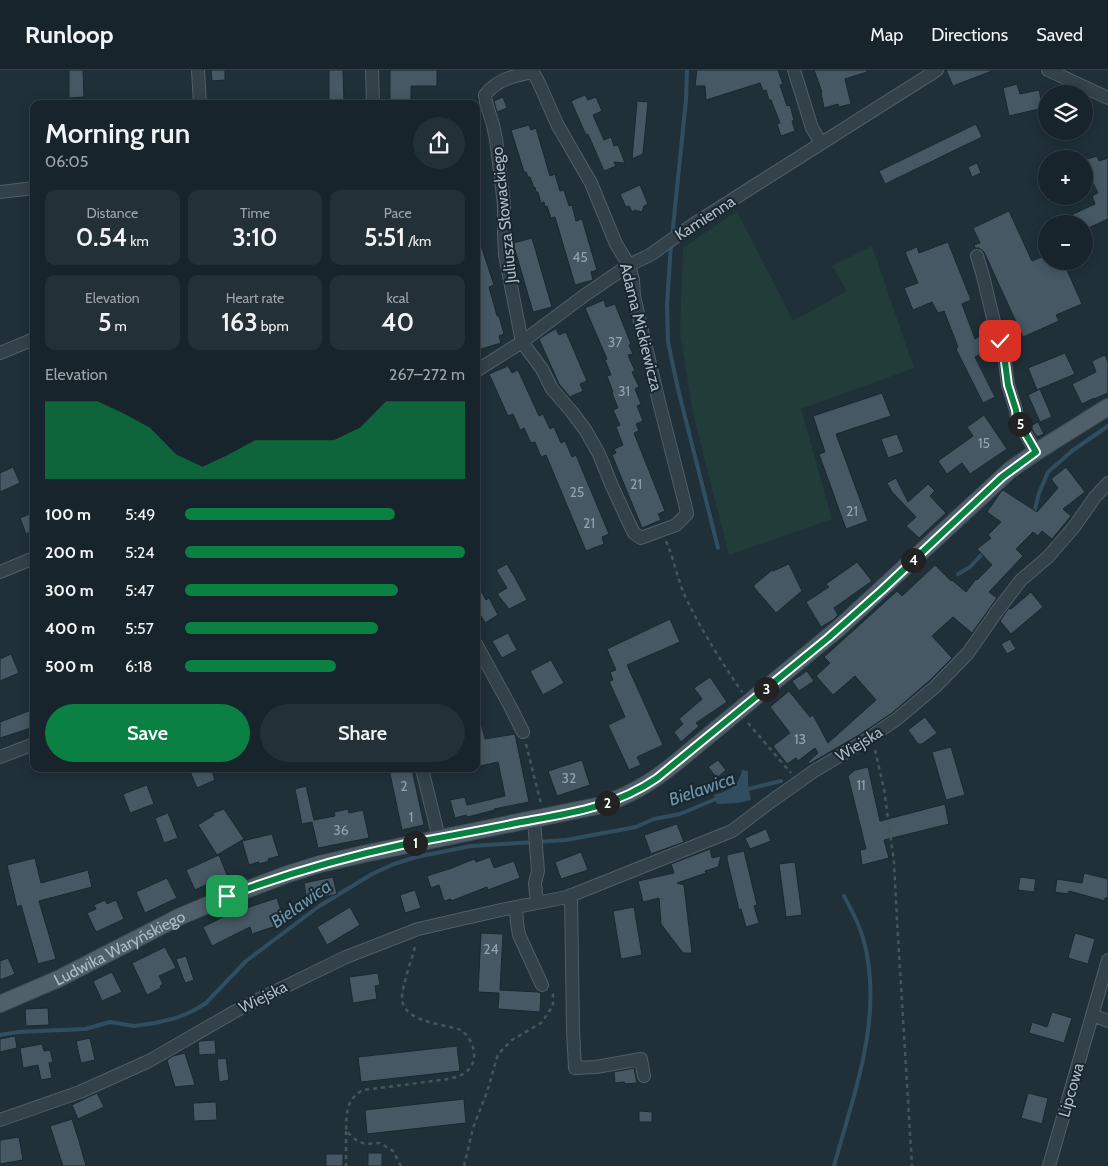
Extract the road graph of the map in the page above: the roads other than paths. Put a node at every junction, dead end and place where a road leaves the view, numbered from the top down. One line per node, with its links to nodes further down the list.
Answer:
1 (198, 70): 9 (street)
2 (372, 70): 10 (street)
3 (794, 70): 11 (street)
4 (937, 70): 11 (street, Kamienna)
5 (1048, 70): 8 (street)
6 (535, 71): 7 (street, Adama Mickiewicza); 15 (street, Adama Mickiewicza)
7 (498, 76): 17 (street, Juliusza Słowackiego)
8 (1108, 98)
9 (200, 100)
10 (373, 100)
11 (821, 143): 15 (street, Kamienna)
12 (30, 188): 13 (street)
13 (0, 192)
14 (977, 256): 21 (street)
15 (629, 265): 17 (street, Kamienna); 23 (street, Adama Mickiewicza)
16 (30, 341): 18 (street)
17 (522, 342): 19 (street, Kamienna); 23 (street, Juliusza Słowackiego)
18 (0, 353)
19 (480, 368)
20 (1108, 407): 21 (main road, Ludwika Waryńskiego)
21 (1036, 452): 31 (main road, Ludwika Waryńskiego)
22 (1108, 482): 33 (street, Wiejska)
23 (662, 531)
24 (30, 560): 25 (street)
25 (0, 572)
26 (480, 651): 27 (street)
27 (523, 732)
28 (30, 746): 29 (street)
29 (0, 757)
30 (423, 772): 32 (street)
31 (539, 818): 32 (main road, Ludwika Waryńskiego); 34 (street)
32 (439, 838): 38 (main road, Ludwika Waryńskiego)
33 (571, 895): 34 (street, Wiejska); 41 (street)
34 (537, 903): 35 (street, Wiejska)
35 (516, 907): 37 (street); 42 (street, Wiejska)
36 (1108, 960): 39 (street, Lipcowa)
37 (542, 985)
38 (0, 1004)
39 (1092, 1015): 40 (street); 43 (street, Lipcowa)
40 (1108, 1021)
41 (644, 1076)
42 (0, 1120)
43 (1049, 1166)

